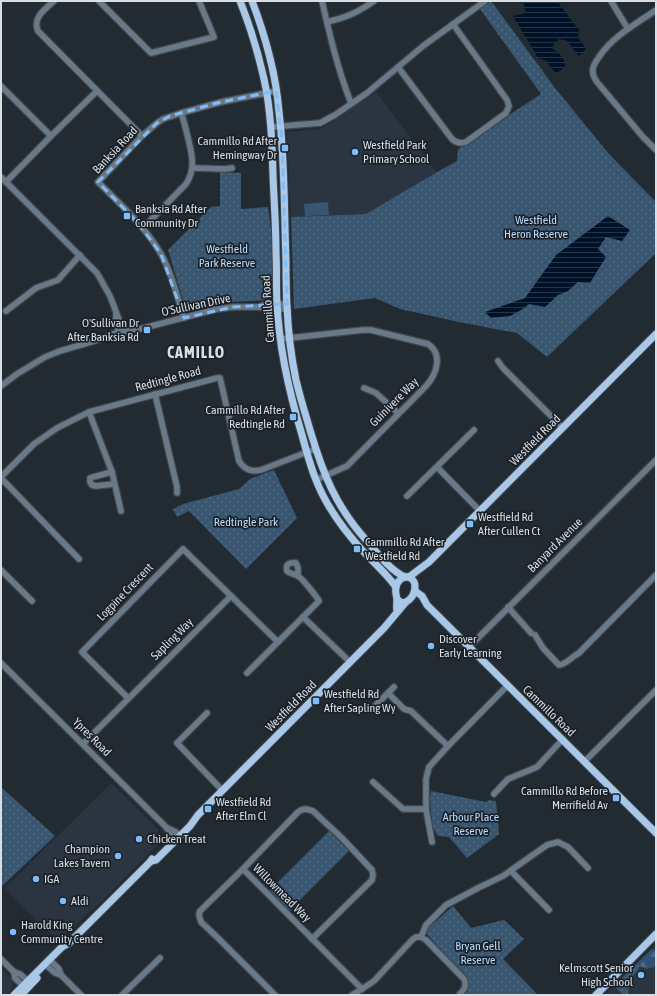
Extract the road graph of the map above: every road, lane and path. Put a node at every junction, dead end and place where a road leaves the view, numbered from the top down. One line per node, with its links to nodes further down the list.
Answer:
1 (54, 1): 16 (street)
2 (99, 1): 3 (street)
3 (199, 1)
4 (240, 1): 18 (main road, Cammillo Road)
5 (252, 1): 17 (main road, Cammillo Road)
6 (322, 1): 11 (street)
7 (374, 1): 11 (street)
8 (485, 1): 12 (street)
9 (611, 1): 13 (street)
10 (656, 10): 13 (street)
11 (327, 22): 19 (street)
12 (453, 24): 14 (street); 14 (street)
13 (628, 29): 25 (street)
14 (398, 67): 19 (street)
15 (1, 86): 23 (street)
16 (97, 91): 23 (street); 24 (street)
17 (276, 91): 18 (street, Banksia Road); 21 (main road, Cammillo Road)
18 (266, 92): 20 (street, Banksia Road); 22 (main road, Cammillo Road)
19 (351, 103): 21 (street)
20 (181, 113): 24 (street, Banksia Road); 26 (street)
21 (281, 126): 22 (street); 32 (main road, Cammillo Road)
22 (271, 127): 33 (main road, Cammillo Road)
23 (50, 136): 29 (street)
24 (142, 136): 30 (street, Banksia Road)
25 (655, 147)
26 (193, 168): 27 (street); 30 (street)
27 (232, 168)
28 (1, 177): 29 (street)
29 (6, 182): 31 (street)
30 (143, 228): 35 (street, Banksia Road)
31 (80, 255): 34 (street); 36 (street)
32 (287, 306): 33 (street, O'Sullivan Drive); 38 (main road, Cammillo Road)
33 (277, 307): 35 (street, O'Sullivan Drive); 39 (main road, Cammillo Road)
34 (6, 311)
35 (184, 318): 36 (street, O'Sullivan Drive)
36 (121, 333): 41 (street, O'Sullivan Drive)
37 (656, 334): 46 (main road, Westfield Road)
38 (290, 337): 39 (street, Guinivere Way); 45 (street, Guinivere Way); 48 (main road, Cammillo Road)
39 (280, 339): 49 (main road, Cammillo Road)
40 (498, 360): 46 (street)
41 (1, 386)
42 (364, 388): 45 (street)
43 (155, 394): 44 (street, Redtingle Road); 49 (street, Redtingle Road); 57 (street)
44 (89, 412): 52 (street); 54 (street, Redtingle Road)
45 (398, 413): 53 (street, Guinivere Way)
46 (563, 428): 60 (main road, Westfield Road)
47 (474, 430): 51 (street)
48 (315, 449): 49 (street, Redtingle Road); 53 (main road, Cammillo Road)
49 (307, 452): 55 (main road, Cammillo Road)
50 (656, 460): 73 (street, Banyard Avenue)
51 (437, 467): 58 (street); 60 (street)
52 (112, 472): 56 (street); 56 (street)
53 (325, 477): 55 (street, Guinivere Way); 65 (main road, Cammillo Road)
54 (1, 478): 61 (street)
55 (316, 480): 66 (main road, Cammillo Road)
56 (114, 484): 59 (street)
57 (177, 493)
58 (407, 496)
59 (121, 511)
60 (480, 511): 65 (main road, Westfield Road)
61 (79, 559)
62 (1, 570): 70 (street)
63 (656, 575): 73 (street)
64 (298, 576): 75 (street)
65 (409, 578): 66 (main road); 67 (main road)
66 (396, 587): 69 (main road)
67 (415, 591): 71 (main road); 72 (main road, Cammillo Road)
68 (231, 596): 76 (street); 85 (street, Sapling Way); 85 (street, Logpine Crescent)
69 (397, 599): 71 (main road); 74 (main road)
70 (32, 601)
71 (408, 601): 72 (main road, Cammillo Road); 74 (main road, Westfield Road)
72 (427, 605): 77 (main road, Cammillo Road)
73 (508, 607): 77 (street, Banyard Avenue)
74 (397, 611): 78 (main road, Westfield Road)
75 (303, 617): 76 (street); 78 (street)
76 (278, 642): 80 (street)
77 (469, 646): 81 (main road, Cammillo Road)
78 (350, 662): 93 (main road, Westfield Road)
79 (1, 663): 89 (street, Ypres Road)
80 (247, 673)
81 (508, 685): 88 (main road, Cammillo Road); 90 (street)
82 (394, 687): 84 (street)
83 (656, 690): 91 (street)
84 (388, 693): 86 (street); 90 (street)
85 (128, 698): 89 (street, Sapling Way)
86 (372, 709)
87 (207, 713): 93 (street)
88 (563, 739): 91 (main road, Cammillo Road); 94 (street)
89 (83, 744): 97 (street, Ypres Road)
90 (448, 746): 95 (street)
91 (585, 762): 96 (main road, Cammillo Road)
92 (373, 782): 95 (street)
93 (222, 790): 97 (main road, Westfield Road)
94 (494, 794)
95 (426, 809): 98 (street)
96 (656, 833)
97 (176, 836): 108 (main road, Westfield Road)
98 (432, 842)
99 (588, 868): 101 (street)
100 (243, 869): 105 (street, Willowmead Way); 105 (street); 114 (street, Willowmead Way)
101 (511, 871): 102 (street); 104 (street)
102 (549, 910)
103 (656, 934): 117 (main road)
104 (421, 937): 110 (street); 116 (street)
105 (312, 939): 110 (street, Willowmead Way)
106 (160, 958): 113 (street)
107 (1, 959): 109 (street)
108 (49, 963): 109 (main road, Westfield Road); 112 (street)
109 (26, 987): 111 (main road, Westfield Road)
110 (362, 989): 115 (street)
111 (14, 995)
112 (81, 995)
113 (122, 995)
114 (275, 995)
115 (352, 995)
116 (459, 995)
117 (596, 995)

